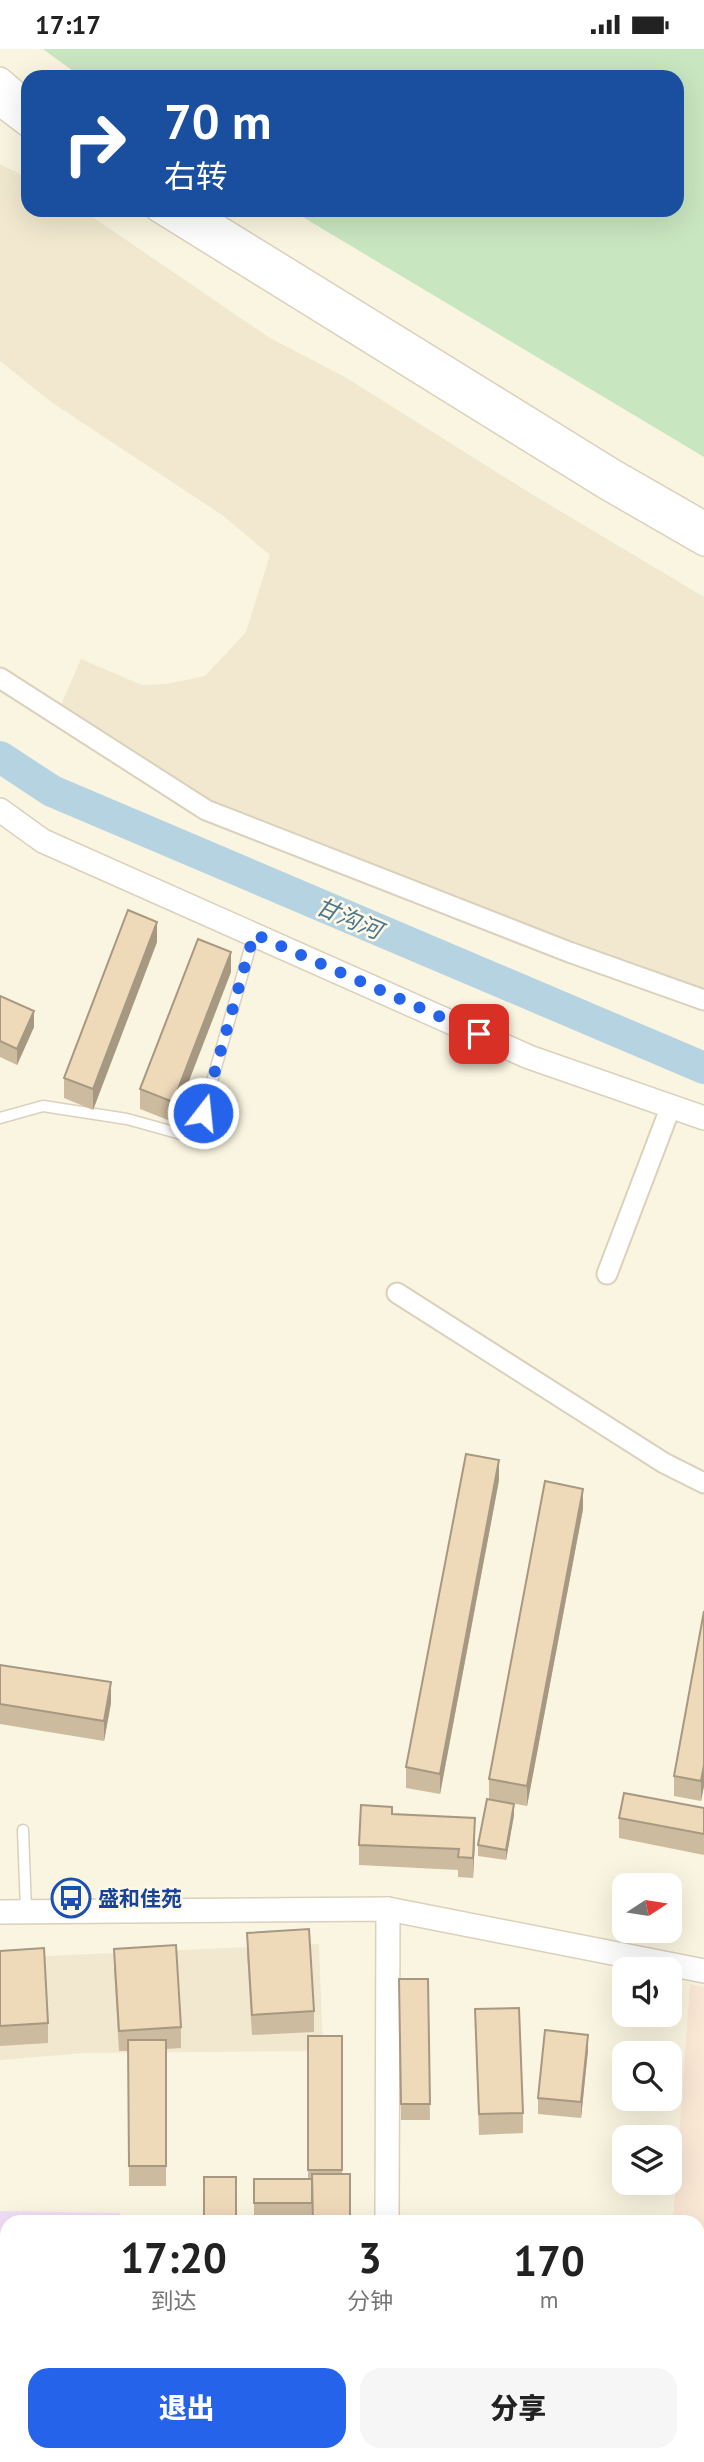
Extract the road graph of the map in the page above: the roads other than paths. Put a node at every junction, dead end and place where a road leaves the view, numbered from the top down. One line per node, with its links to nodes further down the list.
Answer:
1 (0, 79): 2 (street)
2 (21, 97)
3 (0, 104): 4 (street)
4 (21, 120)
5 (169, 217): 8 (street)
6 (202, 217): 7 (street)
7 (704, 523)
8 (704, 544)
9 (0, 678): 12 (street)
10 (0, 810): 11 (street)
11 (254, 934): 13 (street); 14 (lane)
12 (704, 1000)
13 (671, 1106): 15 (street); 16 (street)
14 (0, 1118)
15 (704, 1118)
16 (607, 1274)
17 (397, 1293): 18 (street)
18 (704, 1482)
19 (23, 1831): 22 (lane)
20 (388, 1909): 22 (street); 23 (street); 24 (street)
21 (0, 1912): 22 (street)
22 (26, 1912)
23 (704, 1971)
24 (387, 2215)

